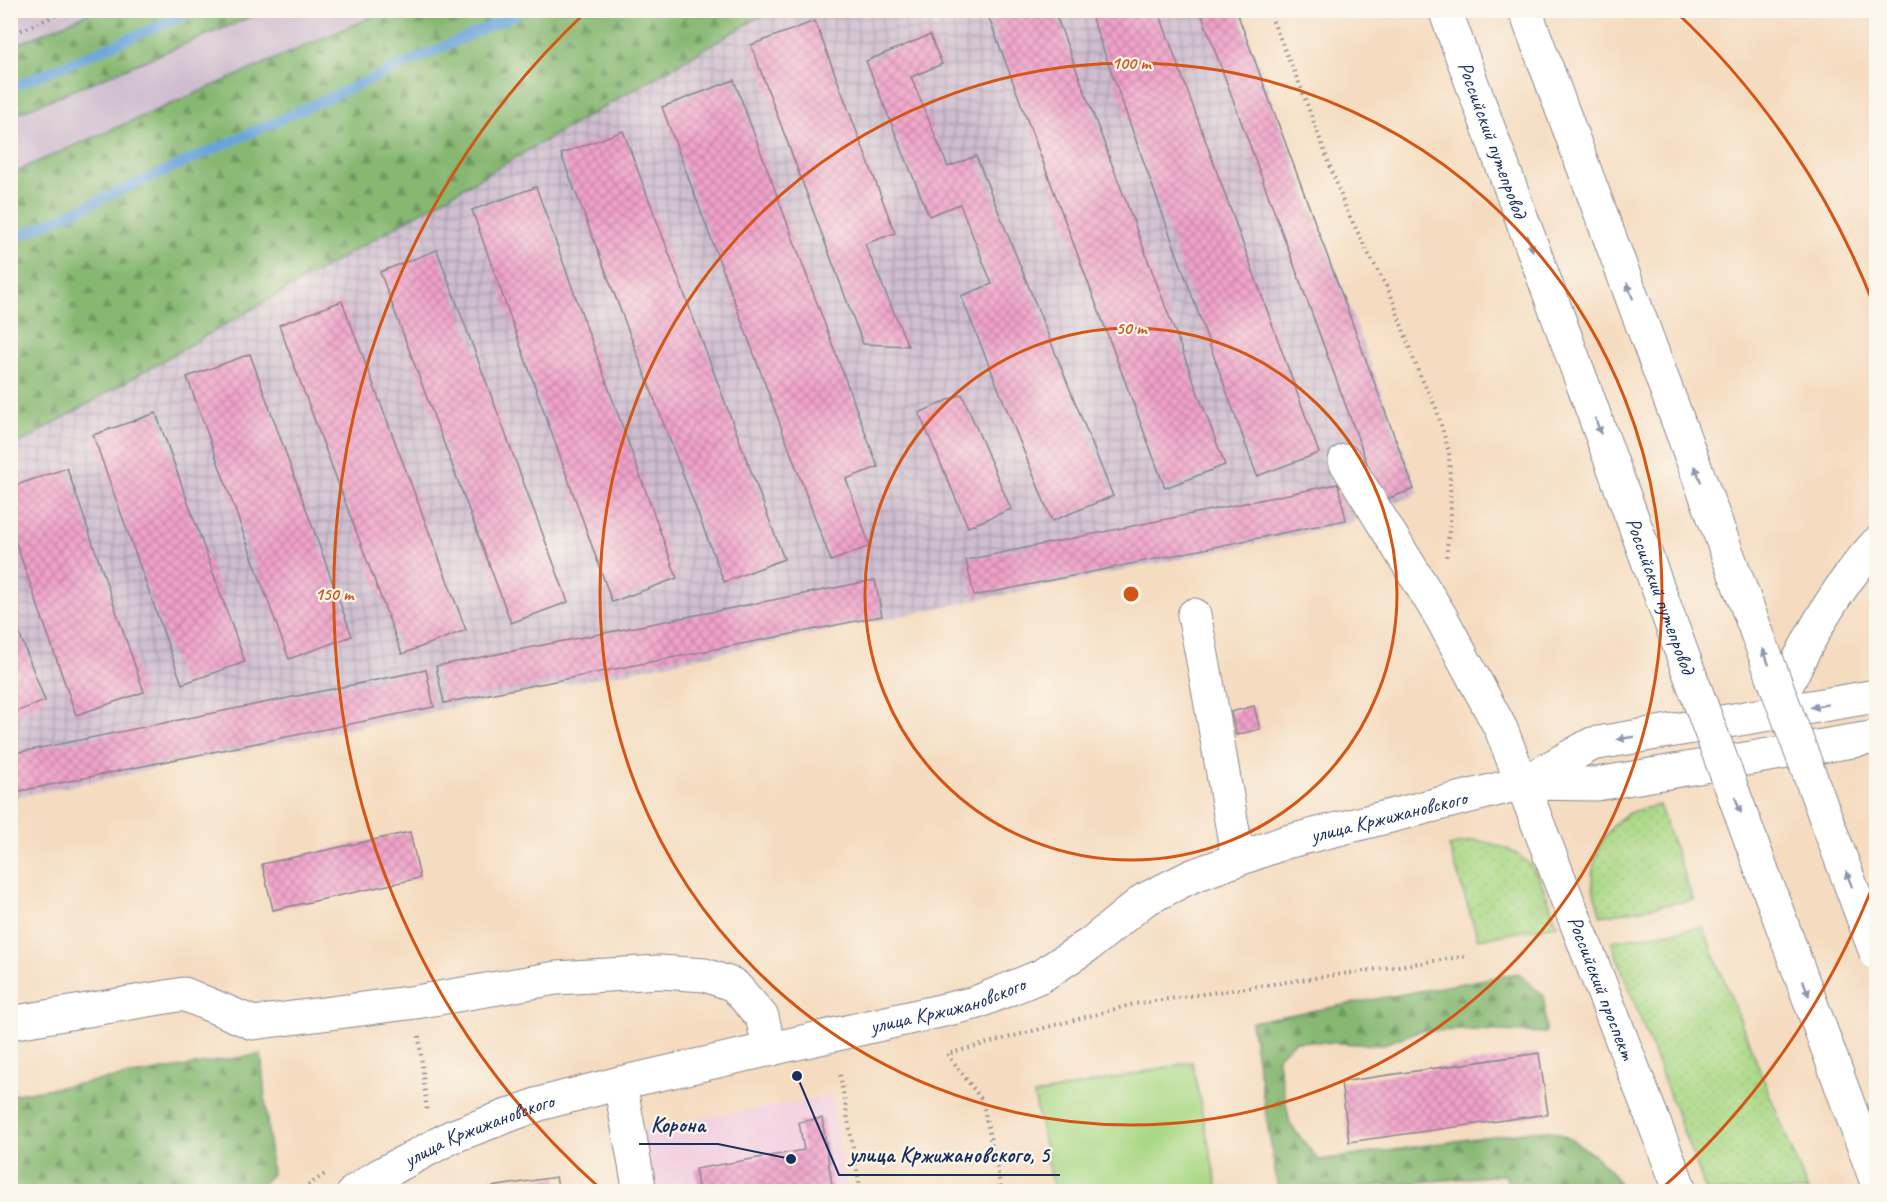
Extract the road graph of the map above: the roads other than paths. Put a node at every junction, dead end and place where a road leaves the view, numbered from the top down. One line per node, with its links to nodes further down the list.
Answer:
1 (1444, 10): 15 (street, Российский путепровод, one-way to 15, bridge)
2 (1525, 10): 11 (street, one-way to 2, bridge)
3 (1345, 461): 9 (street, Российский проспект)
4 (1876, 544): 7 (street)
5 (1194, 615): 10 (street)
6 (1876, 696): 7 (street, улица Кржижановского, one-way to 7)
7 (1774, 714): 9 (street, улица Кржижановского, one-way to 9)
8 (1876, 737): 9 (street, улица Кржижановского)
9 (1523, 783): 10 (street, улица Кржижановского); 18 (street, Российский проспект)
10 (1238, 859): 13 (street, улица Кржижановского)
11 (1876, 953)
12 (10, 1023): 13 (street)
13 (770, 1050): 14 (street, улица Кржижановского)
14 (620, 1083): 16 (street, улица Кржижановского); 17 (street)
15 (1876, 1180)
16 (373, 1186)
17 (640, 1191)
18 (1682, 1191)

